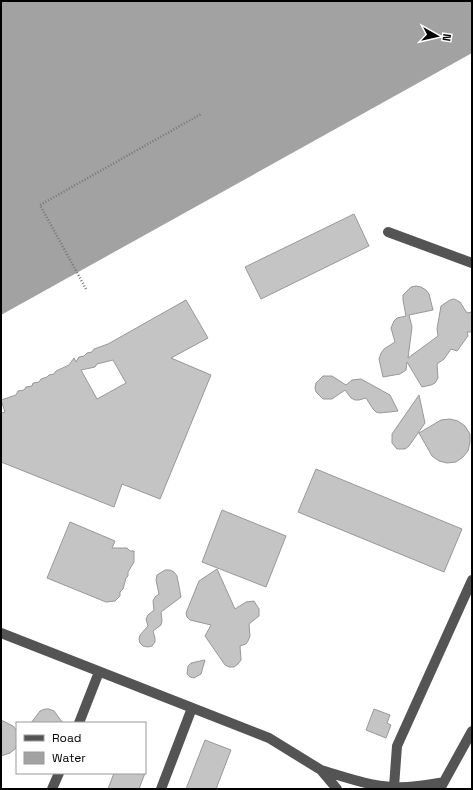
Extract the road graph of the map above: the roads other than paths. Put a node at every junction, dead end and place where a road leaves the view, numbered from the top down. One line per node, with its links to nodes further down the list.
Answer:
1 (388, 232): 2 (street)
2 (472, 263)
3 (472, 580): 12 (street)
4 (1, 633): 5 (street)
5 (99, 672): 6 (street); 7 (street)
6 (192, 708): 9 (street); 14 (street)
7 (78, 722)
8 (472, 731): 11 (street)
9 (321, 770): 12 (street); 15 (street)
10 (59, 774): 13 (street)
11 (442, 786): 12 (street)
12 (394, 787)
13 (52, 789)
14 (161, 789)
15 (337, 789)

